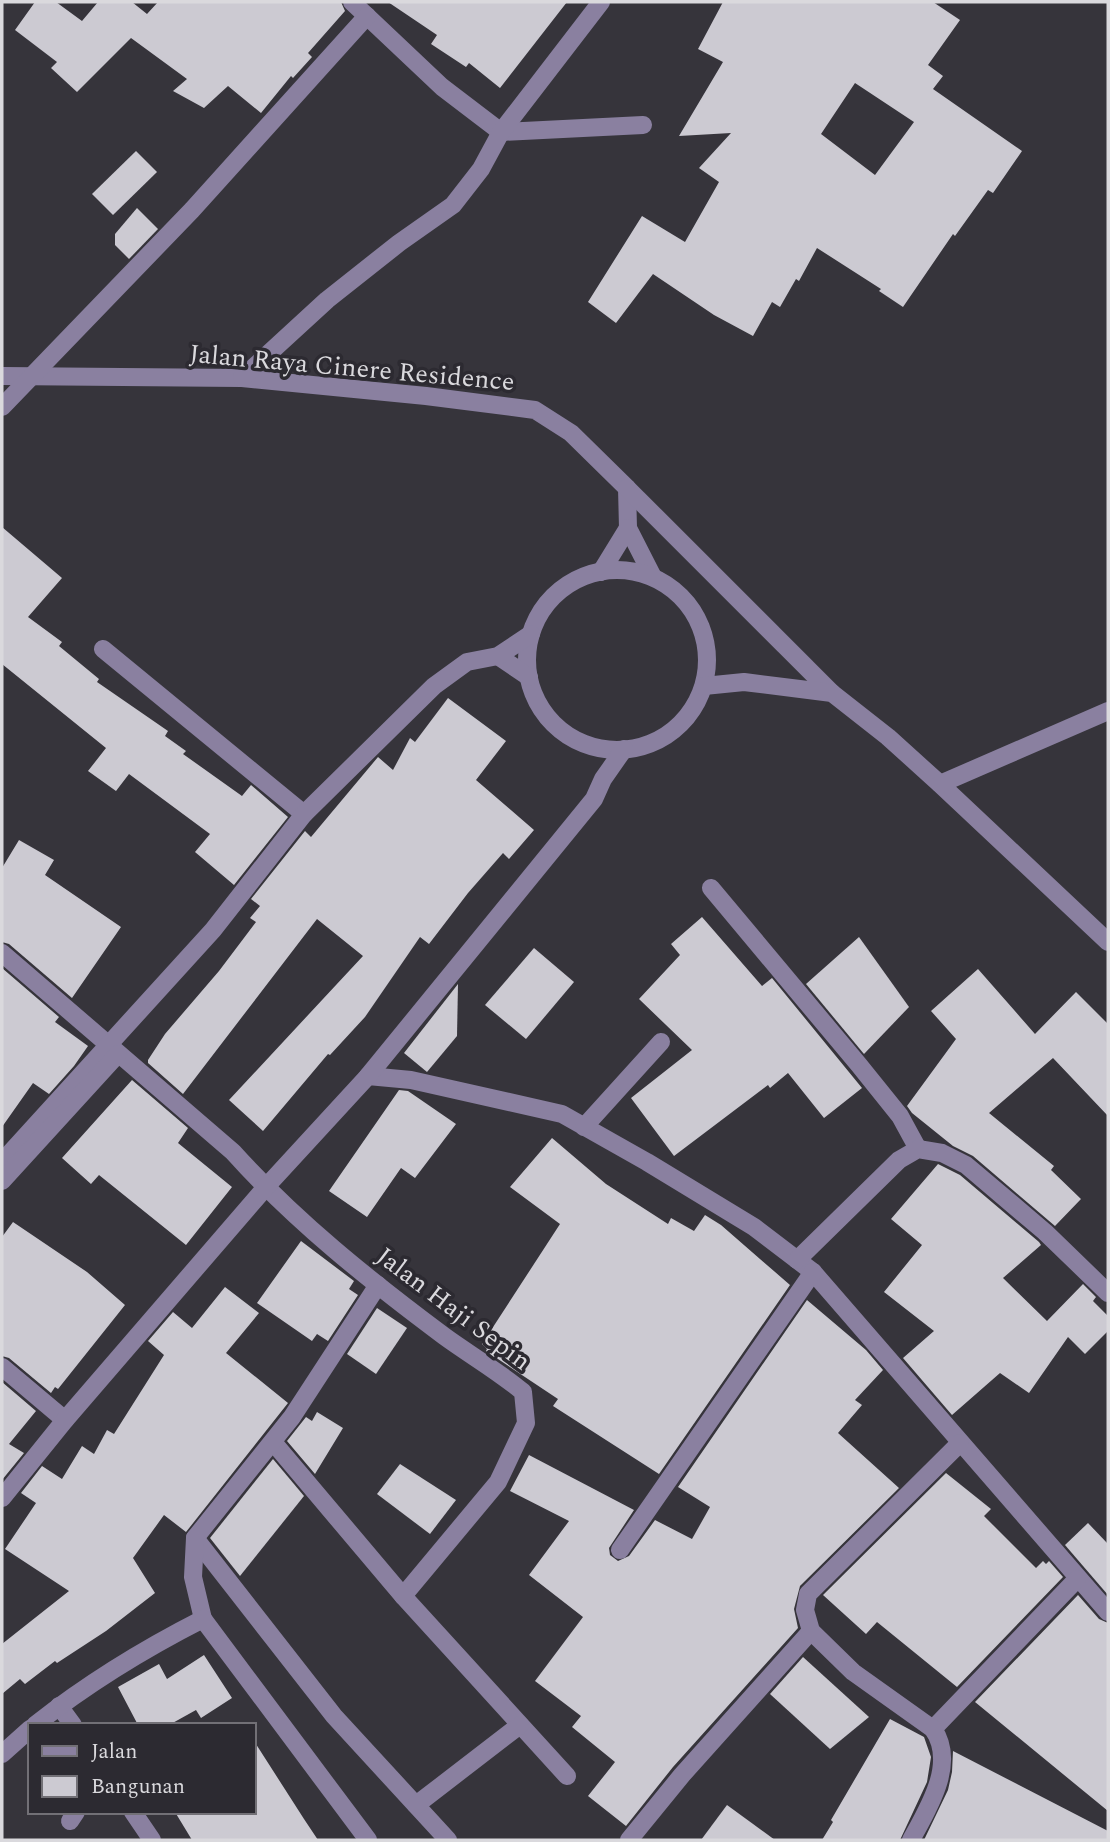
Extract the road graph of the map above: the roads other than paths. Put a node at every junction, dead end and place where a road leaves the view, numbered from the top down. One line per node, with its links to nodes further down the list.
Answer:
1 (352, 2): 3 (street)
2 (601, 2): 5 (street)
3 (367, 16): 5 (street); 6 (street)
4 (643, 124): 5 (street)
5 (501, 132): 8 (street)
6 (33, 375): 7 (street, Jalan Raya Cinere Residence); 8 (street, Jalan Raya Cinere Residence); 9 (street)
7 (2, 376)
8 (242, 378): 10 (street, Jalan Raya Cinere Residence)
9 (2, 407)
10 (627, 488): 11 (street); 21 (street, Jalan Raya Cinere Residence)
11 (628, 528): 12 (street); 13 (street)
12 (601, 572): 13 (street); 14 (street)
13 (653, 577): 17 (street)
14 (531, 634): 16 (street); 18 (street)
15 (103, 649): 27 (street)
16 (498, 656): 18 (street); 27 (street)
17 (707, 664): 19 (street); 20 (street)
18 (529, 677): 23 (street)
19 (744, 682): 20 (street); 21 (street)
20 (704, 686): 24 (street)
21 (832, 693): 26 (street, Jalan Raya Cinere Residence)
22 (1108, 711): 26 (street)
23 (603, 748): 24 (street); 25 (street)
24 (624, 749): 25 (street)
25 (603, 779): 33 (street)
26 (940, 784): 29 (street, Jalan Raya Cinere Residence)
27 (304, 814): 32 (street)
28 (711, 888): 35 (street)
29 (1108, 942)
30 (2, 953): 32 (street, Jalan Haji Sepin)
31 (661, 1042): 34 (street)
32 (113, 1049): 36 (street); 37 (street); 38 (street, Jalan Haji Sepin)
33 (368, 1076): 34 (street); 38 (street)
34 (584, 1127): 39 (street)
35 (918, 1149): 39 (street); 42 (street)
36 (2, 1162)
37 (2, 1181)
38 (265, 1188): 41 (street, Jalan Haji Sepin); 44 (street)
39 (797, 1260): 40 (street)
40 (813, 1272): 46 (street); 49 (street)
41 (378, 1285): 45 (street); 51 (street, Jalan Haji Sepin)
42 (1108, 1293)
43 (2, 1367): 44 (street)
44 (65, 1420): 47 (street)
45 (273, 1442): 48 (street); 51 (street)
46 (960, 1443): 50 (street); 54 (street)
47 (2, 1498)
48 (195, 1538): 53 (street); 63 (street)
49 (620, 1550)
50 (1077, 1579): 52 (street); 59 (street)
51 (403, 1596): 58 (street)
52 (1108, 1612)
53 (203, 1619): 55 (street); 66 (street)
54 (811, 1632): 59 (street); 68 (street)
55 (59, 1706): 56 (street); 57 (street)
56 (38, 1723)
57 (72, 1723)
58 (520, 1725): 62 (street); 63 (street)
59 (933, 1729): 69 (street)
60 (28, 1731): 61 (street)
61 (2, 1754)
62 (567, 1776)
63 (416, 1805): 67 (street)
64 (134, 1814): 65 (street)
65 (152, 1840)
66 (368, 1840)
67 (448, 1840)
68 (629, 1840)
69 (911, 1840)

